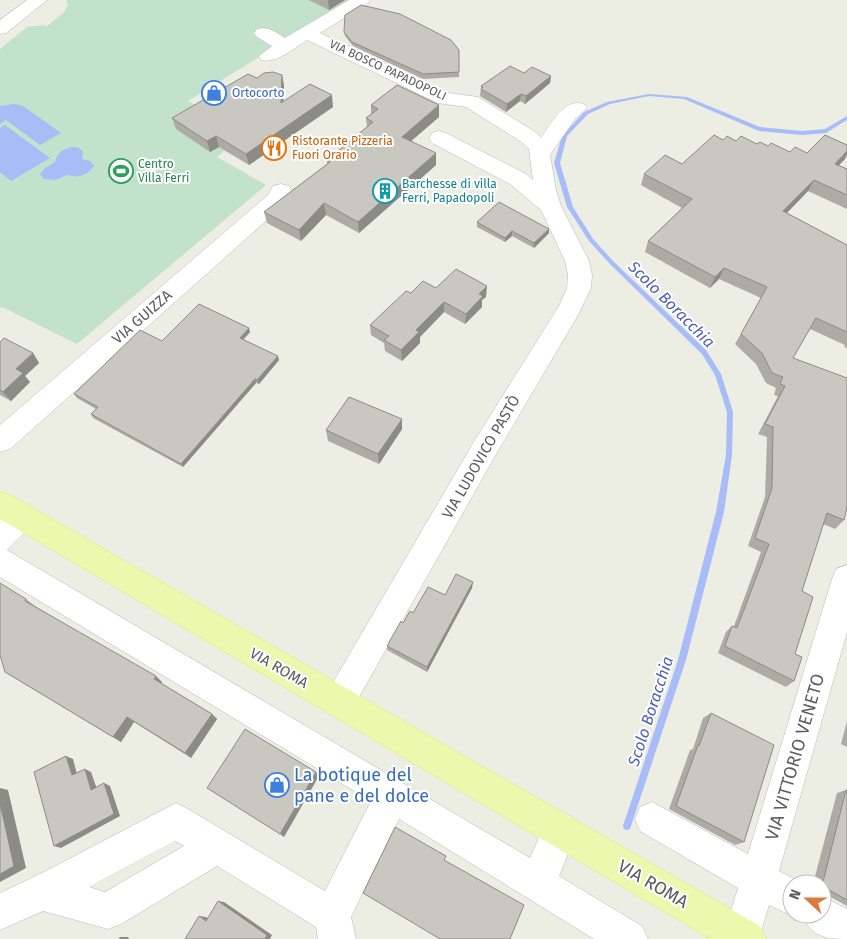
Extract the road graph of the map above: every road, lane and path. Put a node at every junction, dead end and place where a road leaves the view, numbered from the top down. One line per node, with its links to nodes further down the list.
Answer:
1 (38, 0): 3 (street)
2 (361, 0): 5 (street, VIA BOSCO PAPADOPOLI)
3 (0, 29)
4 (262, 33): 6 (street)
5 (306, 33): 6 (street, VIA BOSCO PAPADOPOLI); 8 (street, VIA BOSCO PAPADOPOLI)
6 (286, 45): 7 (street, VIA BOSCO PAPADOPOLI)
7 (268, 56)
8 (471, 101): 11 (street, VIA LUDOVICO PASTÒ)
9 (577, 108): 11 (street)
10 (439, 138): 13 (street, VIA LUDOVICO PASTÒ)
11 (540, 156): 13 (street, VIA LUDOVICO PASTÒ)
12 (281, 191): 14 (street, VIA GUIZZA)
13 (550, 206): 19 (street, VIA LUDOVICO PASTÒ)
14 (0, 441)
15 (10, 511): 16 (street); 19 (main road, VIA ROMA)
16 (0, 540)
17 (0, 561): 20 (street)
18 (847, 579): 24 (street, VIA VITTORIO VENETO)
19 (339, 702): 22 (main road, VIA ROMA)
20 (393, 795): 25 (street); 30 (street)
21 (652, 819): 24 (street)
22 (560, 829): 25 (street); 32 (main road, VIA ROMA)
23 (218, 846): 26 (street); 26 (street); 30 (street)
24 (759, 880): 27 (street); 32 (street, VIA VITTORIO VENETO)
25 (538, 884): 33 (street)
26 (42, 892): 28 (street)
27 (782, 893)
28 (0, 912)
29 (832, 921): 31 (street)
30 (335, 927)
31 (847, 929)
32 (745, 938)
33 (628, 939)

